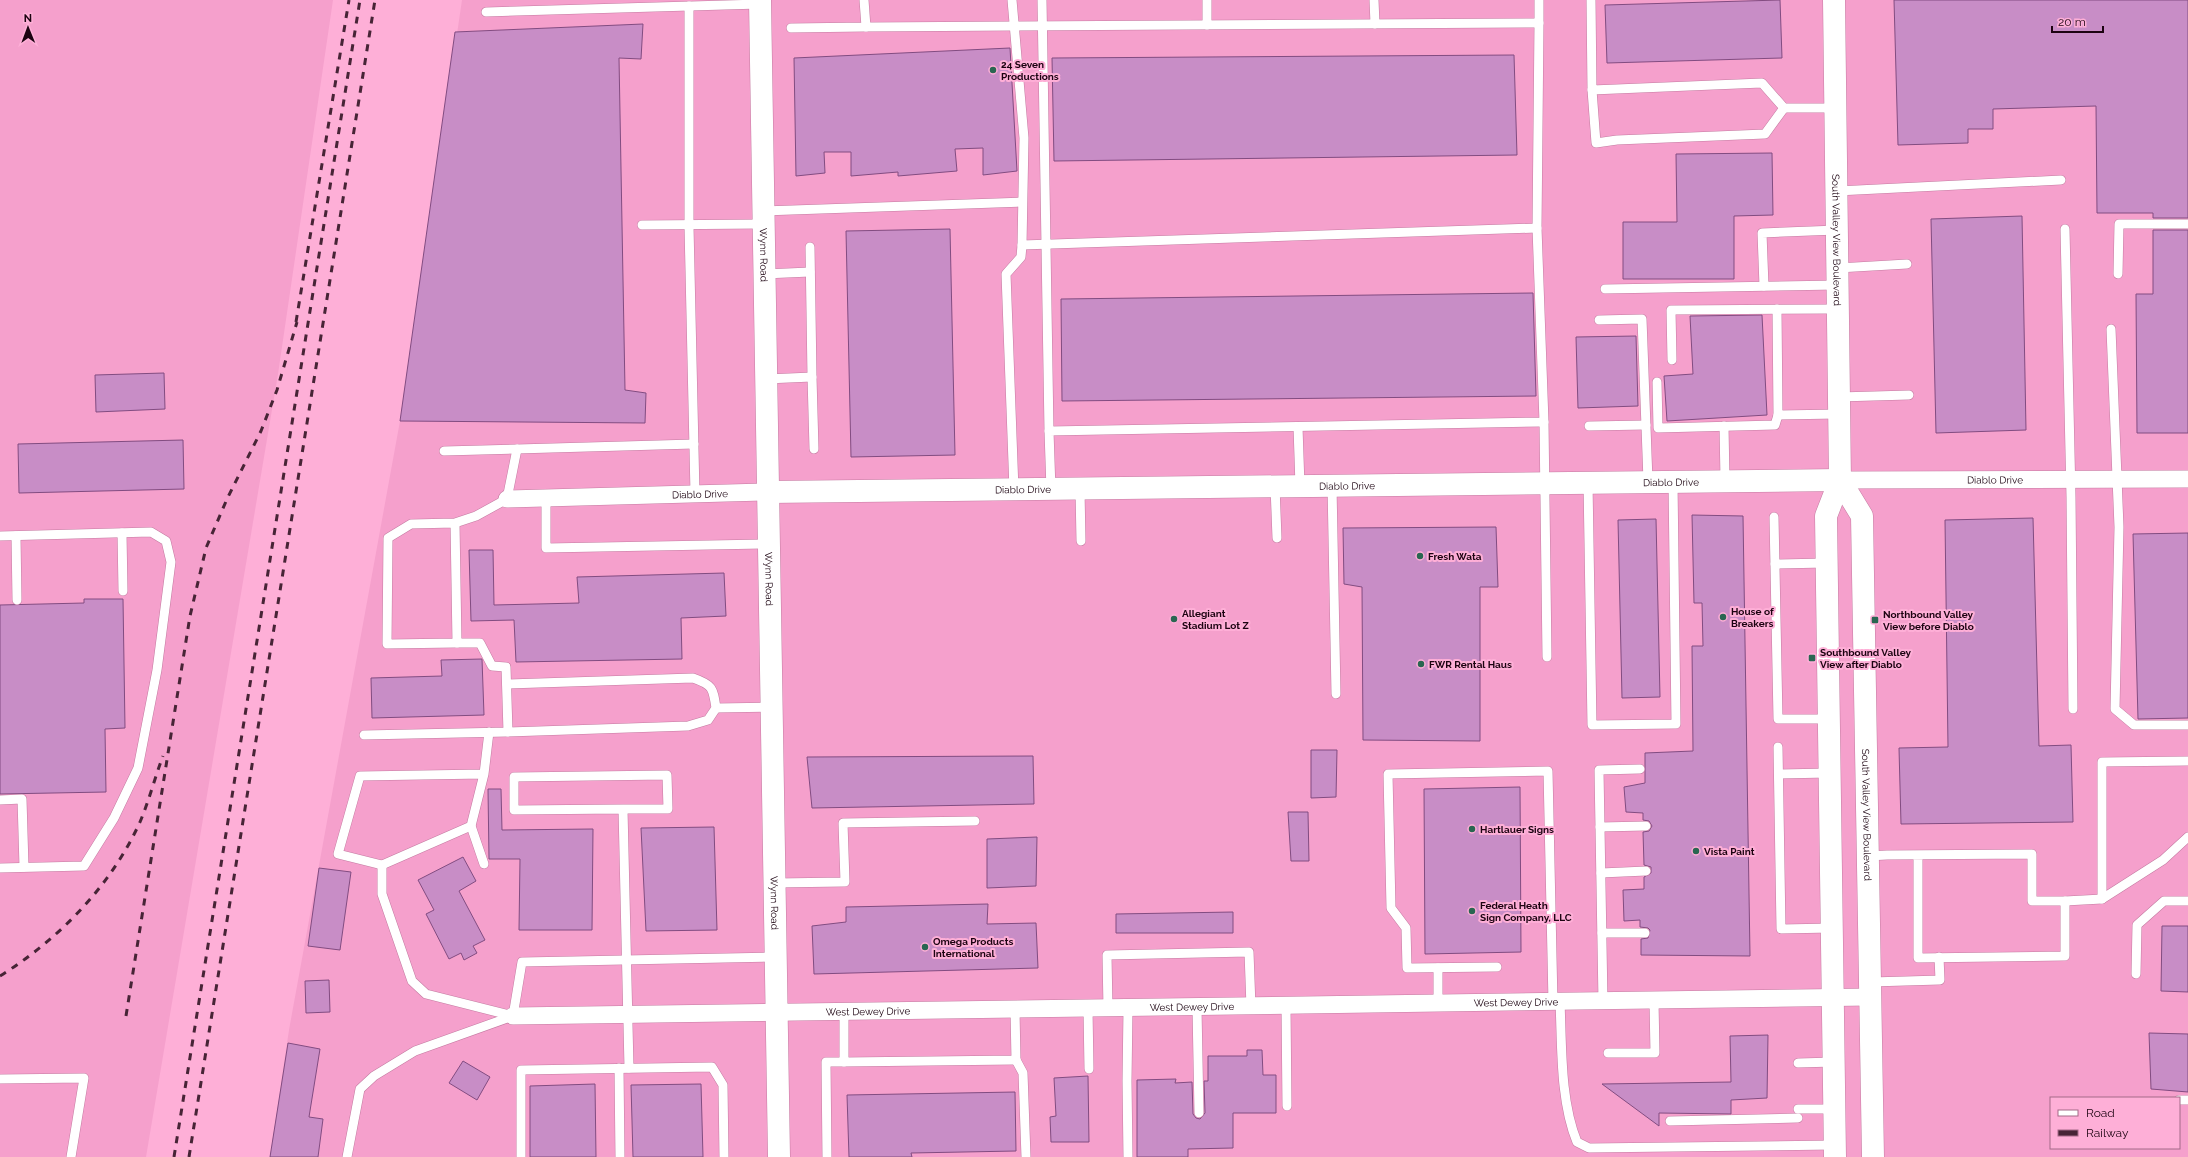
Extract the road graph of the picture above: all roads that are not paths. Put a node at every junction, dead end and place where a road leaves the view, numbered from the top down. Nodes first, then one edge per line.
1 (864, 0) edge
2 (1012, 0) edge
3 (1042, 0) edge
4 (1207, 0) edge
5 (1374, 0) edge
6 (1539, 0) edge
7 (1591, 0) edge
8 (1834, 0) edge
9 (760, 2) edge
10 (689, 6) junction
11 (486, 12) dead end
12 (1539, 23) junction
13 (1375, 24) junction
14 (1207, 25) junction
15 (1014, 26) junction
16 (1043, 26) junction
17 (866, 27) junction
18 (791, 28) dead end
19 (1592, 90) junction
20 (1784, 108) junction
21 (1836, 108) junction
22 (2061, 180) dead end
23 (1837, 191) junction
24 (1022, 202) junction
25 (763, 218) junction
26 (2188, 224) edge
27 (642, 225) dead end
28 (689, 226) junction
29 (1537, 228) junction
30 (2065, 229) dead end
31 (1837, 230) junction
32 (1045, 244) junction
33 (1022, 245) junction
34 (810, 248) dead end
35 (1907, 264) dead end
36 (810, 272) junction
37 (764, 274) junction
38 (2118, 274) dead end
39 (1838, 276) junction
40 (1764, 286) junction
41 (1605, 289) dead end
42 (1777, 309) junction
43 (1838, 309) junction
44 (1599, 320) dead end
45 (2111, 329) dead end
46 (1672, 360) dead end
47 (812, 377) junction
48 (766, 378) junction
49 (1657, 382) dead end
50 (1909, 395) dead end
51 (1839, 405) junction
52 (1778, 415) junction
53 (1544, 422) junction
54 (1589, 426) dead end
55 (1646, 426) junction
56 (1724, 426) junction
57 (1298, 427) junction
58 (1049, 431) junction
59 (694, 444) junction
60 (517, 449) junction
61 (814, 449) dead end
62 (444, 451) dead end
63 (2071, 479) junction
64 (2117, 479) junction
65 (2188, 479) edge
66 (1725, 480) junction
67 (1840, 480) junction
68 (1673, 481) junction
69 (1588, 482) junction
70 (1648, 482) junction
71 (1546, 483) junction
72 (1332, 485) junction
73 (1275, 486) junction
74 (1300, 486) junction
75 (1051, 490) junction
76 (1080, 490) junction
77 (1014, 491) junction
78 (768, 492) junction
79 (695, 494) junction
80 (546, 498) junction
81 (507, 499) junction
82 (1774, 517) dead end
83 (454, 523) junction
84 (122, 533) junction
85 (0, 536) edge
86 (16, 536) junction
87 (1276, 538) dead end
88 (1081, 541) dead end
89 (768, 544) junction
90 (1826, 563) junction
91 (1775, 564) junction
92 (123, 591) dead end
93 (17, 600) dead end
94 (457, 643) junction
95 (1547, 657) dead end
96 (507, 684) junction
97 (1336, 694) dead end
98 (771, 707) junction
99 (716, 708) junction
100 (2073, 709) dead end
101 (1828, 719) junction
102 (2188, 725) edge
103 (489, 732) junction
104 (508, 732) junction
105 (364, 735) dead end
106 (1778, 747) dead end
107 (2188, 761) edge
108 (1640, 769) dead end
109 (1829, 773) junction
110 (484, 774) junction
111 (1779, 774) junction
112 (0, 800) edge
113 (624, 809) junction
114 (975, 821) dead end
115 (471, 826) junction
116 (1646, 826) dead end
117 (1600, 827) junction
118 (2188, 837) edge
119 (1918, 855) junction
120 (1868, 856) junction
121 (484, 864) dead end
122 (382, 865) junction
123 (24, 867) junction
124 (0, 868) edge
125 (1646, 871) dead end
126 (1600, 873) junction
127 (774, 883) junction
128 (2102, 899) junction
129 (2065, 901) junction
130 (2188, 901) edge
131 (1832, 928) junction
132 (1602, 933) junction
133 (1645, 933) dead end
134 (775, 957) junction
135 (1939, 957) junction
136 (626, 960) junction
137 (1497, 967) dead end
138 (1438, 968) junction
139 (2136, 974) dead end
140 (1871, 989) junction
141 (1833, 997) junction
142 (1654, 1001) junction
143 (1556, 1002) junction
144 (1603, 1002) junction
145 (1438, 1004) junction
146 (1286, 1006) junction
147 (1252, 1007) junction
148 (1197, 1008) junction
149 (1088, 1009) junction
150 (1108, 1009) junction
151 (1128, 1009) junction
152 (1015, 1010) junction
153 (844, 1013) junction
154 (776, 1014) junction
155 (628, 1015) junction
156 (512, 1016) junction
157 (1608, 1053) dead end
158 (1016, 1060) junction
159 (844, 1062) junction
160 (1834, 1062) junction
161 (1798, 1063) dead end
162 (619, 1068) junction
163 (629, 1068) junction
164 (1089, 1069) dead end
165 (0, 1079) edge
166 (1287, 1106) dead end
167 (1835, 1109) junction
168 (1199, 1113) dead end
169 (1670, 1121) dead end
170 (1835, 1151) edge
171 (71, 1157) edge
172 (348, 1157) edge
173 (521, 1157) edge
174 (620, 1157) edge
175 (724, 1157) edge
176 (779, 1157) edge
177 (828, 1157) edge
178 (1026, 1157) edge
179 (1128, 1157) edge
180 (1873, 1157) edge

1 - 17 lane
2 - 15 lane
3 - 16 lane
4 - 14 lane
5 - 13 lane
6 - 12 lane
7 - 19 lane
8 - 21 street, South Valley View Boulevard
9 - 10 lane
9 - 25 street, Wynn Road
10 - 11 lane
10 - 28 lane
12 - 13 lane
12 - 29 lane
13 - 14 lane
14 - 16 lane
15 - 16 lane
15 - 17 lane
15 - 24 lane
16 - 32 lane
17 - 18 lane
19 - 20 lane
19 - 20 lane
20 - 21 lane
21 - 23 street, South Valley View Boulevard
22 - 23 lane
23 - 31 street, South Valley View Boulevard
24 - 25 lane
24 - 33 lane
25 - 28 lane
25 - 37 street, Wynn Road
26 - 38 lane
27 - 28 lane
28 - 59 lane
29 - 32 lane
29 - 53 lane
30 - 63 lane
31 - 39 street, South Valley View Boulevard
31 - 40 lane
32 - 33 lane
32 - 58 lane
33 - 77 lane
34 - 36 lane
35 - 39 lane
36 - 37 lane
36 - 47 lane
37 - 48 street, Wynn Road
39 - 40 lane
39 - 43 street, South Valley View Boulevard
40 - 41 lane
42 - 43 lane
42 - 46 lane
42 - 52 lane
43 - 51 street, South Valley View Boulevard
44 - 55 lane
45 - 64 lane
47 - 48 lane
47 - 61 lane
48 - 78 street, Wynn Road
49 - 56 lane
50 - 51 lane
51 - 52 lane
51 - 67 street, South Valley View Boulevard
52 - 56 lane
53 - 57 lane
53 - 71 lane
54 - 55 lane
55 - 70 lane
56 - 66 lane
57 - 58 lane
57 - 74 lane
58 - 75 lane
59 - 60 lane
59 - 79 lane
60 - 62 lane
60 - 81 lane
63 - 64 street, Diablo Drive
63 - 67 street, Diablo Drive
63 - 100 lane
64 - 65 street, Diablo Drive
64 - 102 lane
66 - 67 street, Diablo Drive
66 - 68 street, Diablo Drive
67 - 90 street, South Valley View Boulevard
67 - 120 street, South Valley View Boulevard
68 - 69 lane
68 - 70 street, Diablo Drive
69 - 70 street, Diablo Drive
69 - 71 street, Diablo Drive
71 - 72 street, Diablo Drive
71 - 95 lane
72 - 74 street, Diablo Drive
72 - 97 lane
73 - 74 street, Diablo Drive
73 - 76 street, Diablo Drive
73 - 87 lane
75 - 76 street, Diablo Drive
75 - 77 street, Diablo Drive
76 - 88 lane
77 - 78 street, Diablo Drive
78 - 79 street, Diablo Drive
78 - 89 street, Wynn Road
79 - 80 street, Diablo Drive
80 - 81 street, Diablo Drive
80 - 89 lane
81 - 83 lane
82 - 91 lane
83 - 94 lane
83 - 94 lane
84 - 86 lane
84 - 92 lane
84 - 123 lane
85 - 86 lane
86 - 93 lane
89 - 98 street, Wynn Road
90 - 91 lane
90 - 101 street, South Valley View Boulevard
91 - 101 lane
94 - 96 lane
96 - 99 lane
96 - 104 lane
98 - 99 lane
98 - 127 street, Wynn Road
99 - 104 lane
101 - 109 street, South Valley View Boulevard
103 - 104 lane
103 - 105 lane
103 - 110 lane
106 - 111 lane
107 - 128 lane
108 - 117 lane
109 - 111 lane
109 - 131 street, South Valley View Boulevard
110 - 115 lane
110 - 122 lane
111 - 131 lane
112 - 123 lane
113 - 113 lane
113 - 136 lane
114 - 127 lane
115 - 121 lane
115 - 122 lane
116 - 117 lane
117 - 126 lane
118 - 128 lane
119 - 120 lane
119 - 129 lane
119 - 135 lane
120 - 140 street, South Valley View Boulevard
122 - 156 lane
123 - 124 lane
125 - 126 lane
126 - 132 lane
127 - 134 street, Wynn Road
128 - 129 lane
129 - 135 lane
130 - 139 lane
131 - 141 street, South Valley View Boulevard
132 - 133 lane
132 - 144 lane
134 - 136 lane
134 - 154 street, Wynn Road
135 - 140 lane
136 - 155 lane
136 - 156 lane
137 - 138 lane
138 - 143 lane
138 - 145 lane
140 - 141 street, West Dewey Drive
140 - 180 street, South Valley View Boulevard
141 - 142 street, West Dewey Drive
141 - 160 street, South Valley View Boulevard
142 - 144 street, West Dewey Drive
142 - 157 lane
143 - 144 street, West Dewey Drive
143 - 145 street, West Dewey Drive
143 - 170 lane
145 - 146 street, West Dewey Drive
146 - 147 street, West Dewey Drive
146 - 166 lane
147 - 148 street, West Dewey Drive
147 - 150 lane
148 - 151 street, West Dewey Drive
148 - 168 lane
149 - 150 street, West Dewey Drive
149 - 152 street, West Dewey Drive
149 - 164 lane
150 - 151 street, West Dewey Drive
151 - 179 lane
152 - 153 street, West Dewey Drive
152 - 158 lane
153 - 154 street, West Dewey Drive
153 - 159 lane
154 - 155 street, West Dewey Drive
154 - 176 street, Wynn Road
155 - 156 street, West Dewey Drive
155 - 163 lane
156 - 172 lane
158 - 159 lane
158 - 178 lane
159 - 177 lane
160 - 161 lane
160 - 167 street, South Valley View Boulevard
162 - 163 lane
162 - 173 lane
162 - 174 lane
163 - 175 lane
165 - 171 lane
167 - 169 lane
167 - 170 street, South Valley View Boulevard

